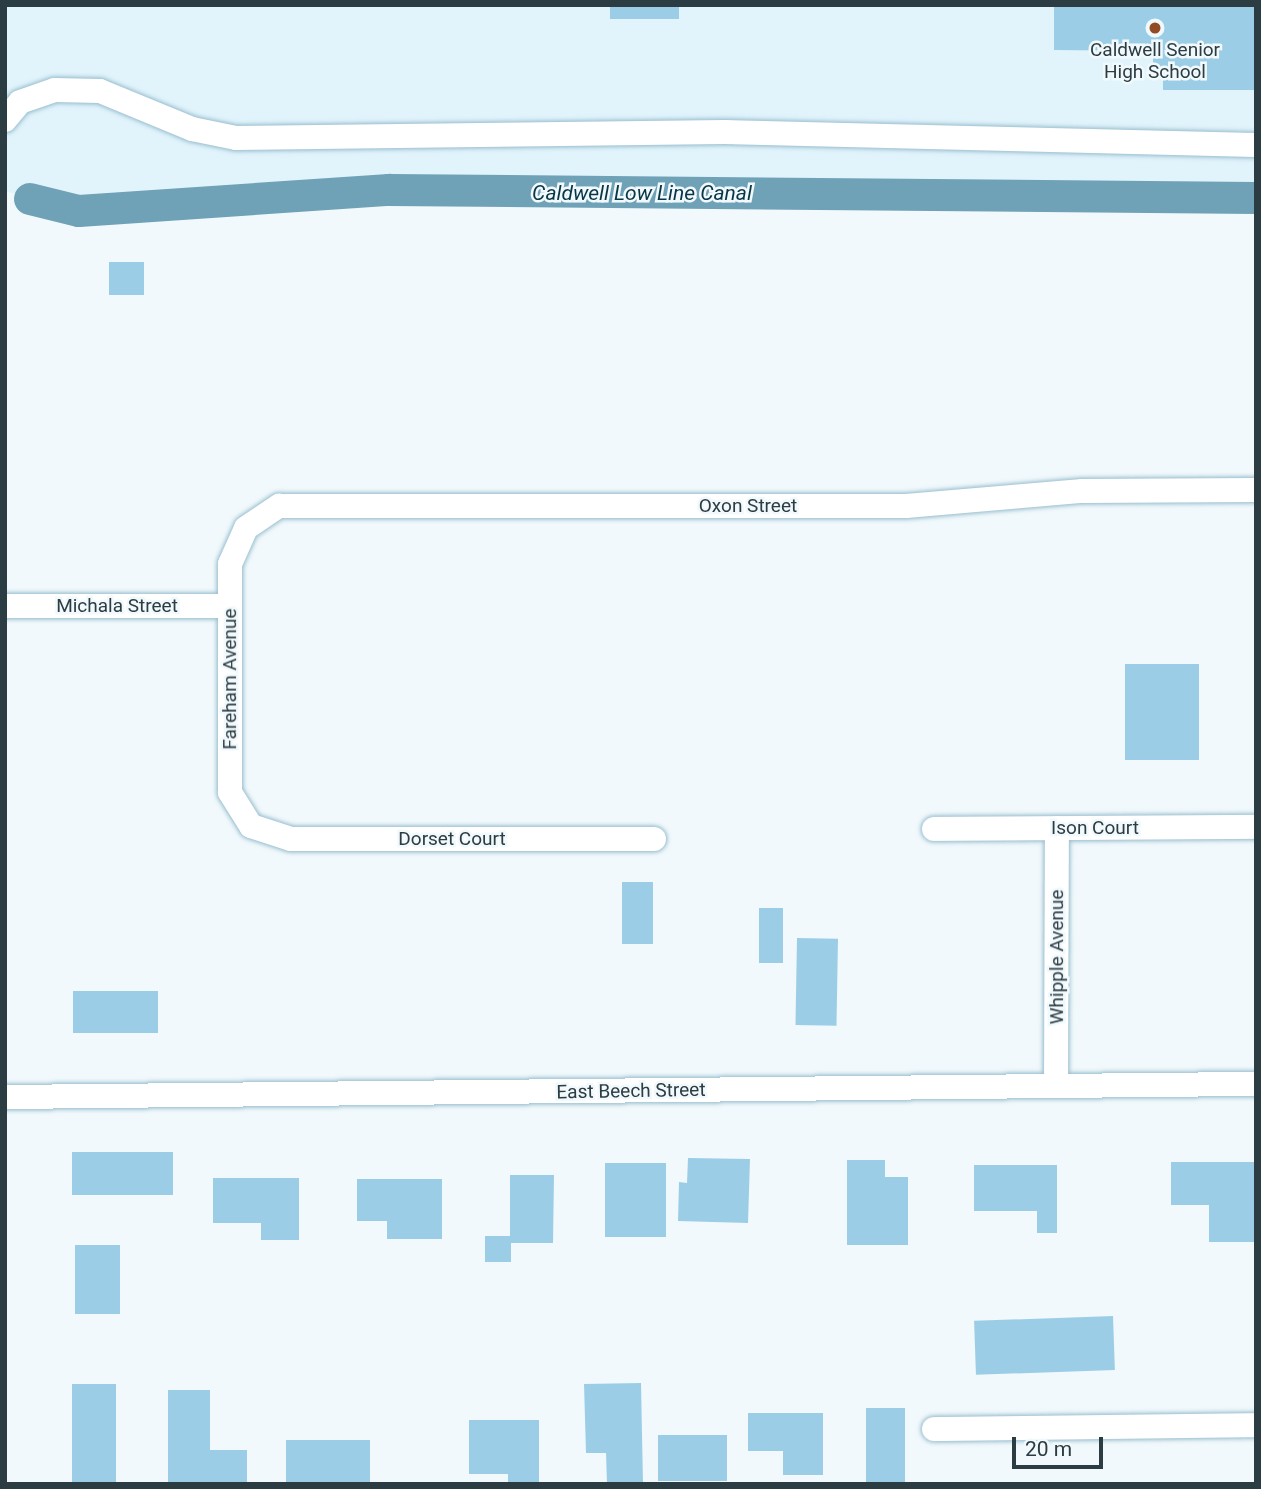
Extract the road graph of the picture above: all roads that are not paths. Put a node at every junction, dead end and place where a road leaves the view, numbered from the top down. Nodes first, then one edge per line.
1 (5, 120) edge
2 (1256, 145) edge
3 (1256, 490) edge
4 (246, 528) joint
5 (5, 606) edge
6 (230, 606) junction
7 (251, 827) joint
8 (1256, 827) edge
9 (934, 828) dead end
10 (1058, 828) junction
11 (654, 839) dead end
12 (1256, 1084) edge
13 (1056, 1086) junction
14 (5, 1097) edge
15 (1256, 1425) edge
16 (934, 1429) dead end

1 - 2 street
3 - 4 street, Oxon Street
4 - 6 street, Fareham Avenue
5 - 6 street, Michala Street
6 - 7 street, Fareham Avenue
7 - 11 street, Dorset Court
8 - 10 street, Ison Court
9 - 10 street, Ison Court
10 - 13 street, Whipple Avenue
12 - 13 street, East Beech Street
13 - 14 street, East Beech Street
15 - 16 street

